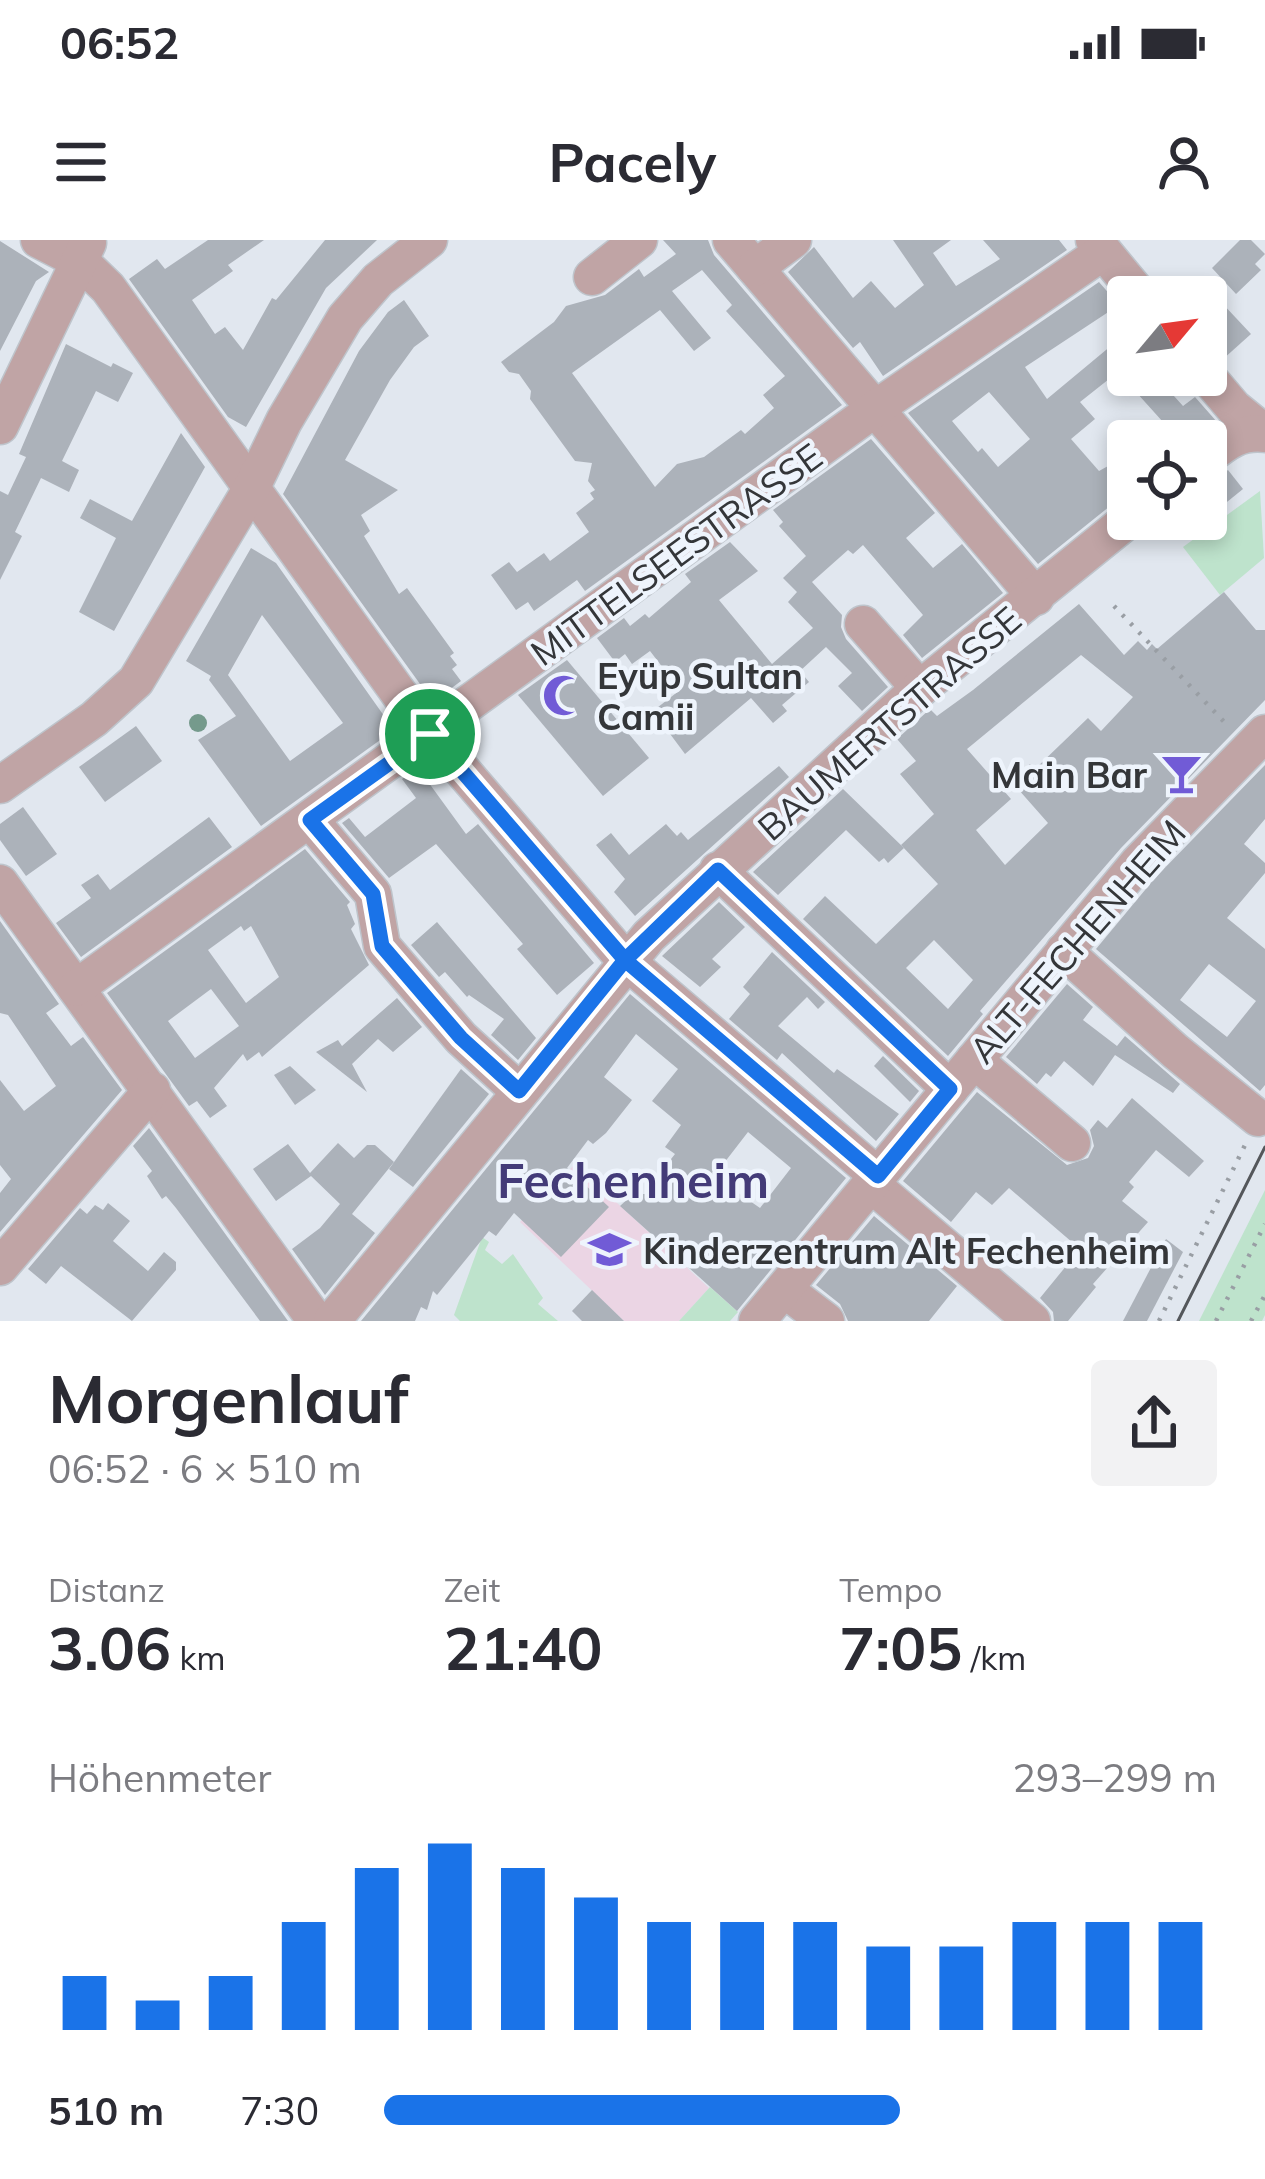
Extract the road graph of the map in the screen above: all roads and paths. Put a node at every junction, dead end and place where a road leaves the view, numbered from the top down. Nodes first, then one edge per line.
1 (39, 240) edge
2 (429, 240) edge
3 (639, 240) edge
4 (793, 240) edge
5 (1099, 246) edge
6 (85, 251) edge
7 (742, 254) edge
8 (1124, 276) edge
9 (592, 278) dead end
10 (1224, 396) edge
11 (876, 408) junction
12 (0, 426) edge
13 (1265, 433) edge
14 (1227, 442) edge
15 (251, 489) junction
16 (1107, 538) edge
17 (1036, 597) junction
18 (1114, 606) dead end
19 (863, 624) dead end
20 (920, 689) junction
21 (430, 734) junction
22 (1257, 741) edge
23 (0, 785) edge
24 (310, 820) junction
25 (718, 870) junction
26 (0, 883) edge
27 (1064, 951) junction
28 (625, 960) junction
29 (76, 988) junction
30 (974, 1060) junction
31 (950, 1089) junction
32 (152, 1090) junction
33 (519, 1091) junction
34 (1258, 1118) joint
35 (1072, 1142) dead end
36 (875, 1180) junction
37 (1265, 1224) edge
38 (0, 1267) edge
39 (784, 1288) junction
40 (1265, 1295) edge
41 (316, 1321) edge
42 (332, 1321) edge
43 (757, 1321) edge
44 (826, 1321) edge
45 (1032, 1321) edge
46 (1159, 1321) edge
47 (1216, 1321) edge
48 (1251, 1321) edge

1 - 6 street
2 - 15 street
3 - 9 street
4 - 7 street
5 - 8 street
5 - 11 street, MITTELSEESTRASSE
6 - 12 street
6 - 15 street
7 - 11 street
10 - 13 street
11 - 17 street
11 - 21 street, MITTELSEESTRASSE
13 - 14 street
15 - 21 street
15 - 23 street
16 - 17 street, BAUMERTSTRASSE
17 - 20 street, BAUMERTSTRASSE
18 - 22 path
19 - 20 street
20 - 25 street, BAUMERTSTRASSE
21 - 24 street, MITTELSEESTRASSE
21 - 28 street
22 - 27 street, ALT-FECHENHEIM
24 - 29 street, MITTELSEESTRASSE
24 - 33 street
25 - 28 street, BAUMERTSTRASSE
25 - 31 street
26 - 29 street
27 - 30 street, ALT-FECHENHEIM
27 - 34 street
28 - 33 street, BAUMERTSTRASSE
28 - 36 street
29 - 32 street
30 - 31 street, ALT-FECHENHEIM
30 - 35 street
31 - 36 street, ALT-FECHENHEIM
32 - 38 street
32 - 41 street
33 - 42 street, BAUMERTSTRASSE
34 - 46 path
36 - 39 street, ALT-FECHENHEIM
36 - 45 street
37 - 47 path
39 - 43 street, ALT-FECHENHEIM
39 - 44 street
40 - 48 path

